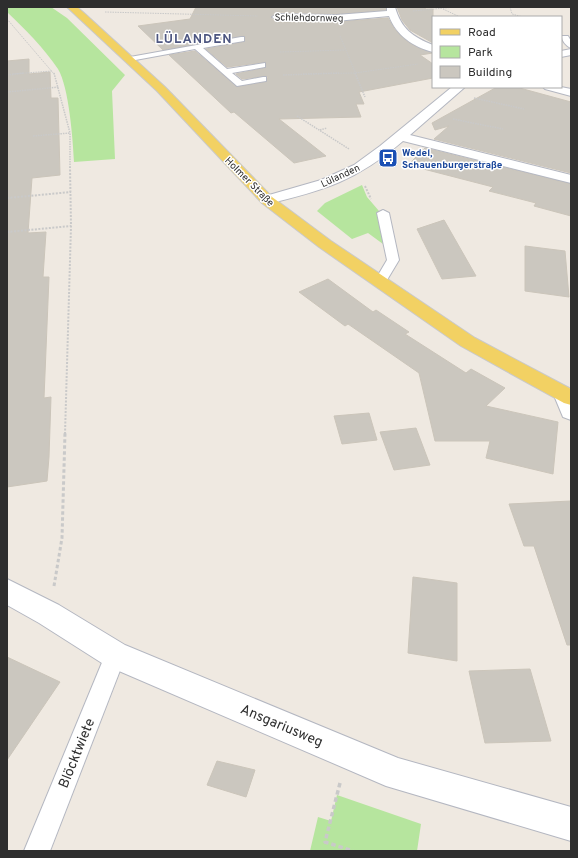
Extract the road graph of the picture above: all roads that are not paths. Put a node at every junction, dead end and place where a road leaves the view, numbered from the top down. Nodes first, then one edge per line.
1 (71, 7) edge
2 (392, 10) edge
3 (277, 17) road end
4 (565, 38) dead end
5 (241, 39) dead end
6 (571, 46) edge
7 (197, 47) junction
8 (432, 49) edge
9 (130, 59) junction
10 (262, 65) dead end
11 (226, 72) junction
12 (263, 79) dead end
13 (553, 88) edge
14 (454, 90) edge
15 (571, 93) edge
16 (399, 136) junction
17 (571, 179) edge
18 (267, 200) junction
19 (383, 213) road end
20 (380, 282) junction
21 (568, 401) edge
22 (7, 592) edge
23 (115, 655) junction
24 (571, 824) edge
25 (37, 851) edge

1 - 9 main road, Holmer Straße
2 - 3 street, Schlehdornweg
2 - 8 street
4 - 6 lane
5 - 7 lane
7 - 9 lane
7 - 11 lane
9 - 18 main road, Holmer Straße
10 - 11 lane
11 - 12 lane
13 - 15 street
14 - 16 street, Lülanden
16 - 17 street
16 - 18 street, Lülanden
18 - 20 main road, Holmer Straße
19 - 20 lane
20 - 21 main road, Holmer Straße
22 - 23 street, Ansgariusweg
23 - 24 street, Ansgariusweg
23 - 25 lane, Blöcktwiete

